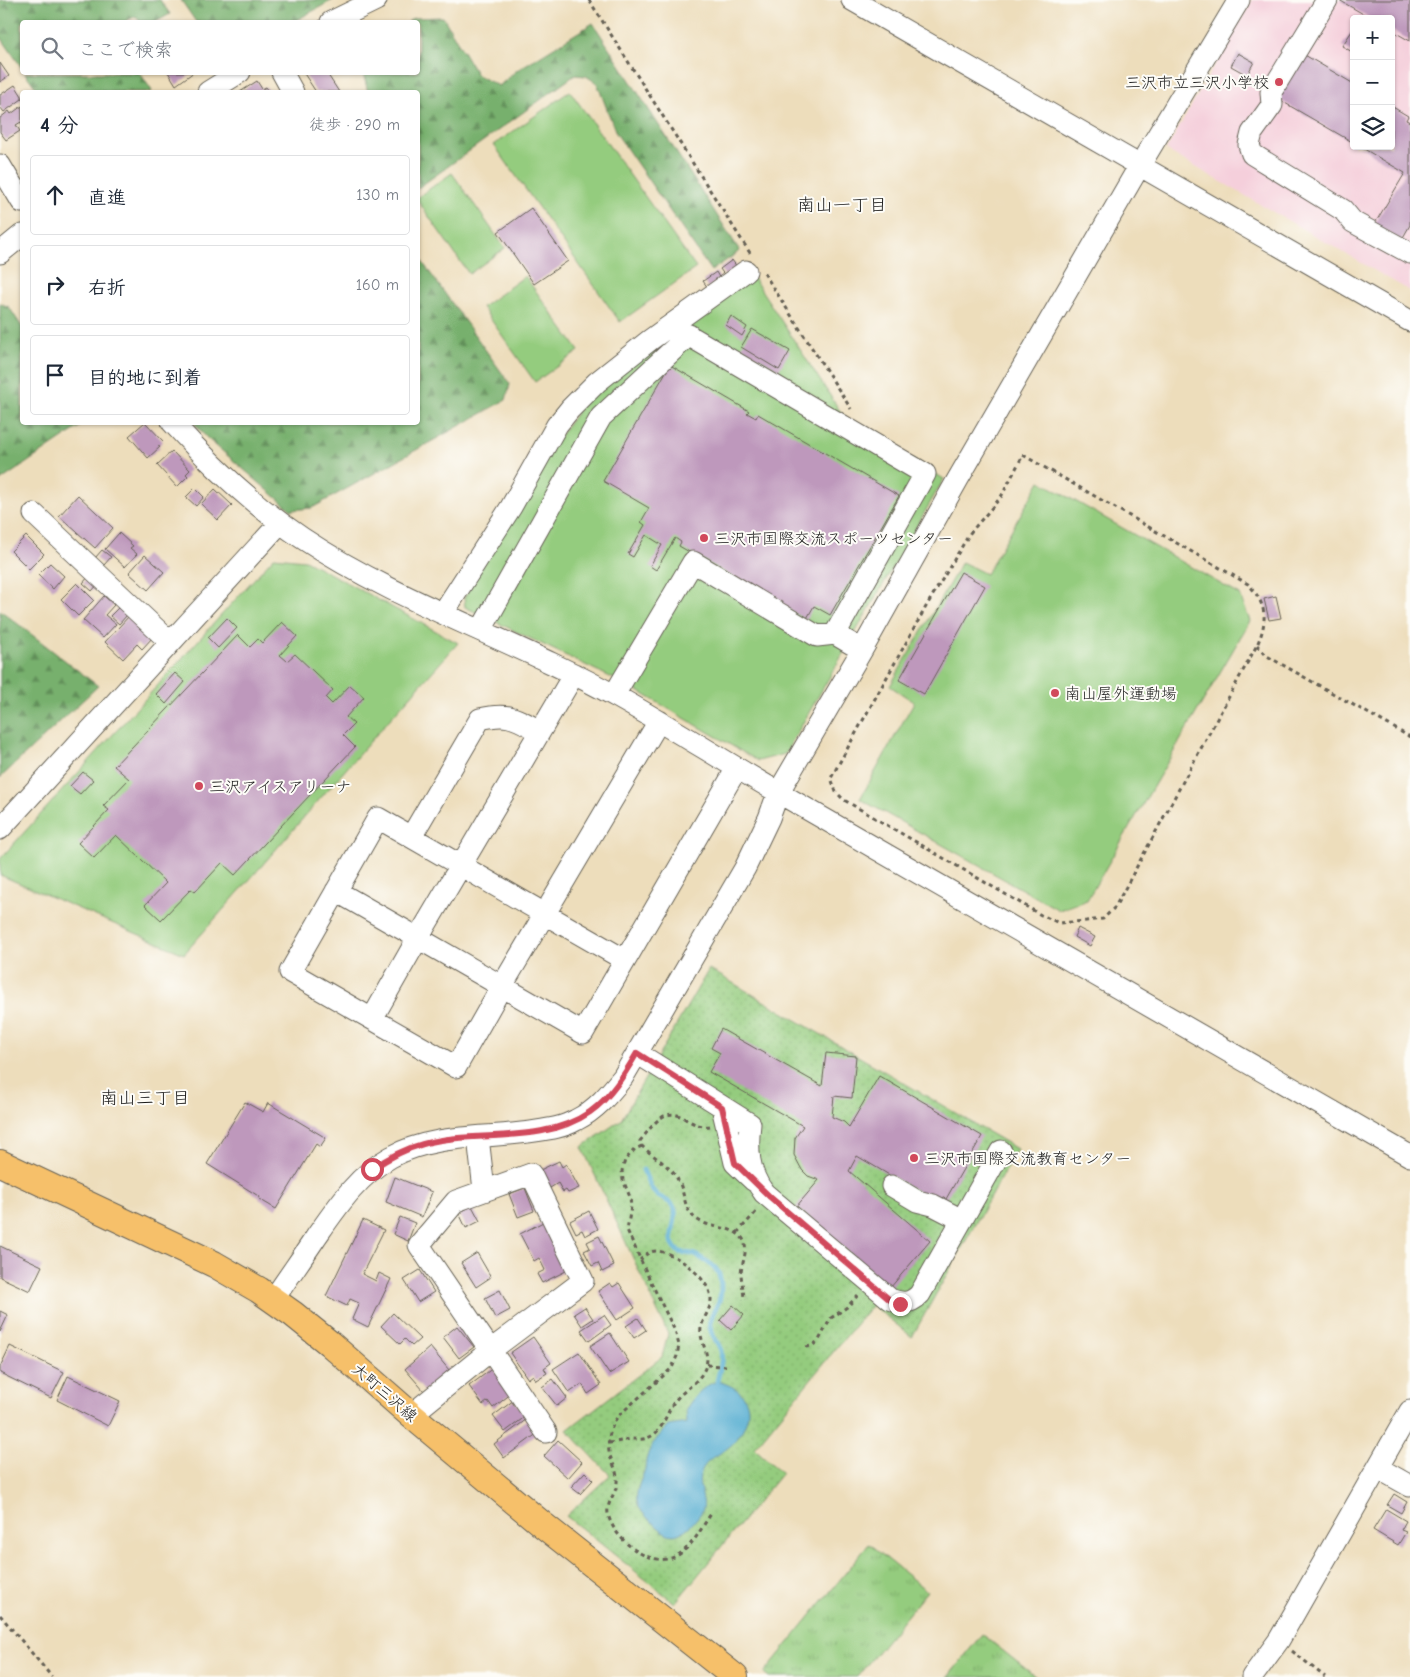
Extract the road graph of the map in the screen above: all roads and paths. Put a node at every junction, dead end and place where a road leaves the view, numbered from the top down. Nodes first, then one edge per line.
1 (376, 0) edge
2 (852, 0) edge
3 (1239, 0) edge
4 (1327, 0) edge
5 (335, 20) edge
6 (235, 75) edge
7 (284, 75) edge
8 (211, 90) edge
9 (292, 90) edge
10 (0, 165) edge
11 (1140, 165) junction
12 (20, 199) edge
13 (20, 237) edge
14 (0, 253) edge
15 (1410, 253) edge
16 (746, 271) dead end
17 (1409, 318) edge
18 (680, 330) junction
19 (175, 425) edge
20 (34, 514) dead end
21 (280, 524) junction
22 (444, 613) junction
23 (480, 630) junction
24 (834, 634) junction
25 (170, 642) junction
26 (1257, 645) junction
27 (862, 650) junction
28 (574, 674) junction
29 (614, 695) junction
30 (660, 721) junction
31 (540, 730) junction
32 (1410, 737) edge
33 (737, 768) junction
34 (778, 793) junction
35 (0, 829) edge
36 (411, 837) junction
37 (461, 865) junction
38 (336, 891) junction
39 (545, 914) junction
40 (418, 938) junction
41 (625, 960) junction
42 (502, 986) junction
43 (372, 1019) junction
44 (637, 1053) junction
45 (724, 1114) junction
46 (478, 1137) junction
47 (642, 1146) junction
48 (1001, 1152) dead end
49 (1410, 1156) edge
50 (0, 1164) edge
51 (892, 1186) dead end
52 (484, 1190) junction
53 (764, 1191) junction
54 (962, 1220) junction
55 (737, 1233) junction
56 (640, 1260) junction
57 (869, 1282) junction
58 (273, 1300) junction
59 (744, 1300) dead end
60 (806, 1347) dead end
61 (491, 1350) junction
62 (707, 1365) junction
63 (726, 1366) dead end
64 (1410, 1412) edge
65 (411, 1415) junction
66 (546, 1432) dead end
67 (609, 1442) junction
68 (1378, 1468) junction
69 (1410, 1486) edge
70 (711, 1514) dead end
71 (0, 1615) edge
72 (1279, 1640) junction
73 (52, 1677) edge
74 (734, 1677) edge
75 (1252, 1677) edge
76 (1325, 1677) edge

1 - 5 street
2 - 11 street
3 - 11 street
4 - 15 street
6 - 8 street
7 - 9 street
10 - 12 street
11 - 17 street
11 - 27 street
13 - 14 street
16 - 18 street
18 - 22 street
18 - 23 street
18 - 24 street
19 - 21 street
20 - 25 street
21 - 22 street
21 - 25 street
22 - 23 street
23 - 28 street
24 - 27 street
24 - 29 street
25 - 35 street
26 - 26 path
26 - 32 path
27 - 34 street
28 - 29 street
28 - 31 street
29 - 30 street
30 - 33 street
30 - 39 street
31 - 36 street
31 - 37 street
33 - 34 street
33 - 41 street
34 - 44 street
34 - 49 street
36 - 37 street
36 - 38 street
37 - 39 street
37 - 40 street
38 - 40 street
38 - 43 street
39 - 41 street
39 - 42 street
40 - 42 street
40 - 43 street
41 - 42 street
42 - 43 street
44 - 45 street
44 - 46 street
45 - 47 path
45 - 53 street
46 - 52 street
46 - 58 street
47 - 55 path
47 - 56 path
48 - 54 street
50 - 58 main road, 大町三沢線
51 - 54 street
52 - 61 street
52 - 61 street
53 - 55 path
53 - 57 street
54 - 57 street
55 - 59 path
56 - 62 path
56 - 67 path
57 - 60 path
58 - 65 main road, 大町三沢線
61 - 65 street
61 - 66 street
62 - 63 path
62 - 67 path
64 - 68 street
65 - 74 main road, 大町三沢線
67 - 70 path
68 - 69 street
68 - 72 street
71 - 73 path
72 - 75 street
72 - 76 path

